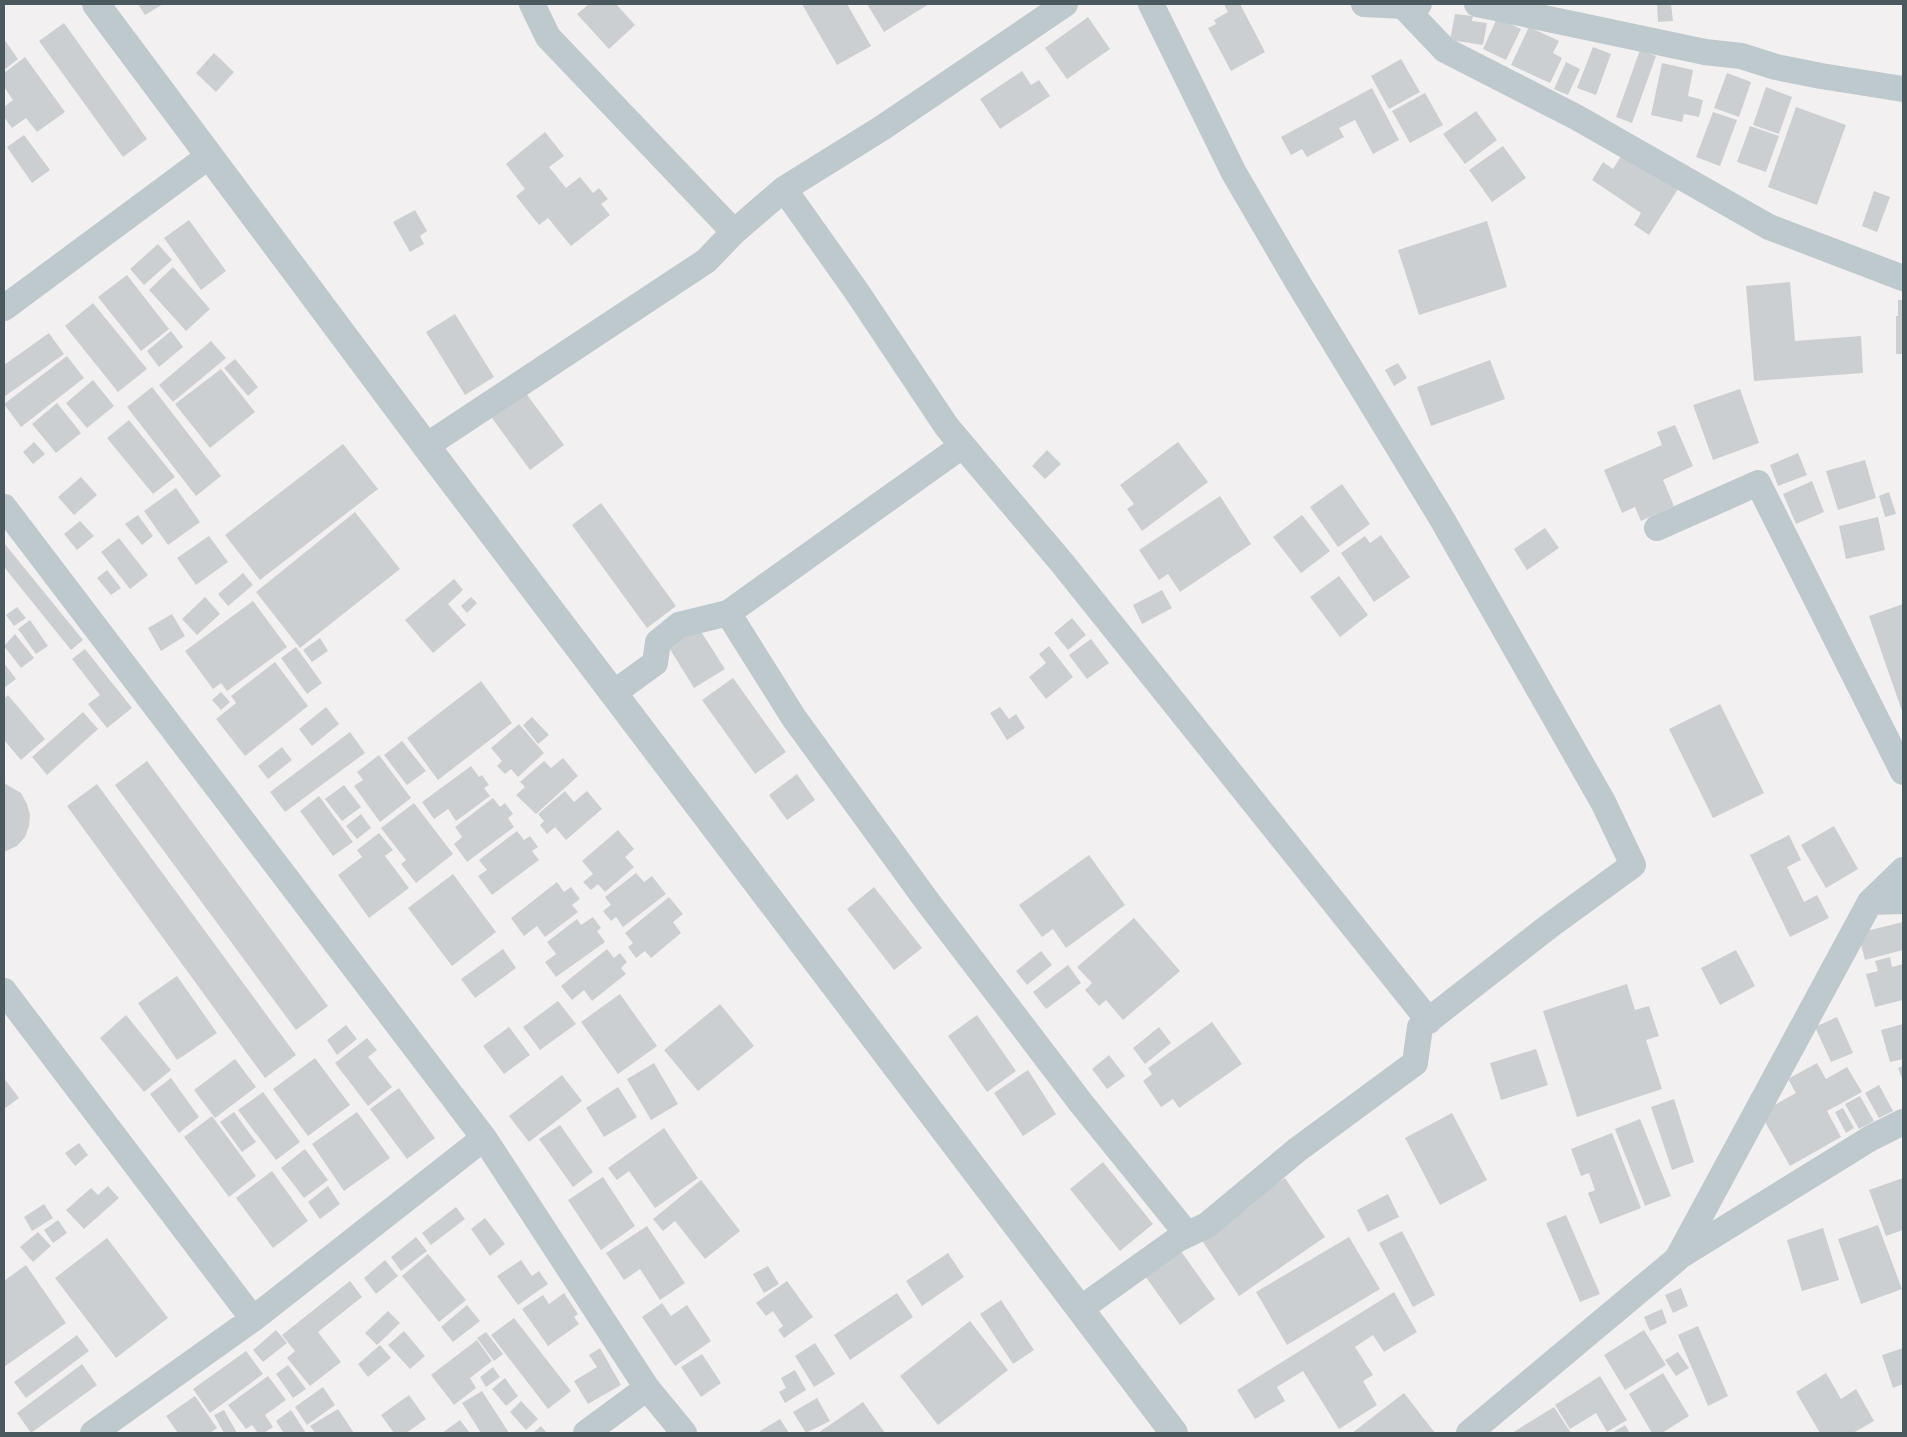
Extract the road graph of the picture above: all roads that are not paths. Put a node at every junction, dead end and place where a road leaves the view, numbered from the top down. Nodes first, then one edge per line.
1 (96, 4) edge
2 (532, 4) edge
3 (1065, 4) edge
4 (1152, 4) edge
5 (1364, 4) edge
6 (1476, 4) edge
7 (1411, 5) edge
8 (1903, 89) edge
9 (209, 156) junction
10 (784, 189) junction
11 (734, 232) junction
12 (1903, 278) edge
13 (4, 308) edge
14 (426, 446) junction
15 (962, 446) junction
16 (4, 507) edge
17 (1657, 528) dead end
18 (728, 613) junction
19 (615, 692) junction
20 (1903, 772) edge
21 (1903, 870) edge
22 (1903, 901) edge
23 (1870, 902) junction
24 (4, 991) edge
25 (1429, 1021) junction
26 (1903, 1122) edge
27 (484, 1138) junction
28 (1187, 1234) junction
29 (1677, 1259) junction
30 (1080, 1309) junction
31 (253, 1319) junction
32 (647, 1388) junction
33 (93, 1433) edge
34 (586, 1433) edge
35 (684, 1433) edge
36 (1174, 1433) edge
37 (1468, 1433) edge

1 - 9 street
2 - 11 street
3 - 10 street
4 - 25 street
5 - 7 street
6 - 8 street
7 - 12 street
9 - 13 street
9 - 14 street
10 - 11 street
10 - 15 street
11 - 14 street
14 - 19 street
15 - 18 street
15 - 25 street
16 - 27 street
17 - 20 street
18 - 19 street
18 - 28 street
19 - 30 street
21 - 23 street
22 - 23 street
23 - 29 street
24 - 31 street
25 - 28 street
26 - 29 street
27 - 31 street
27 - 32 street
28 - 30 street
29 - 37 street
30 - 36 street
31 - 33 street
32 - 34 street
32 - 35 street

